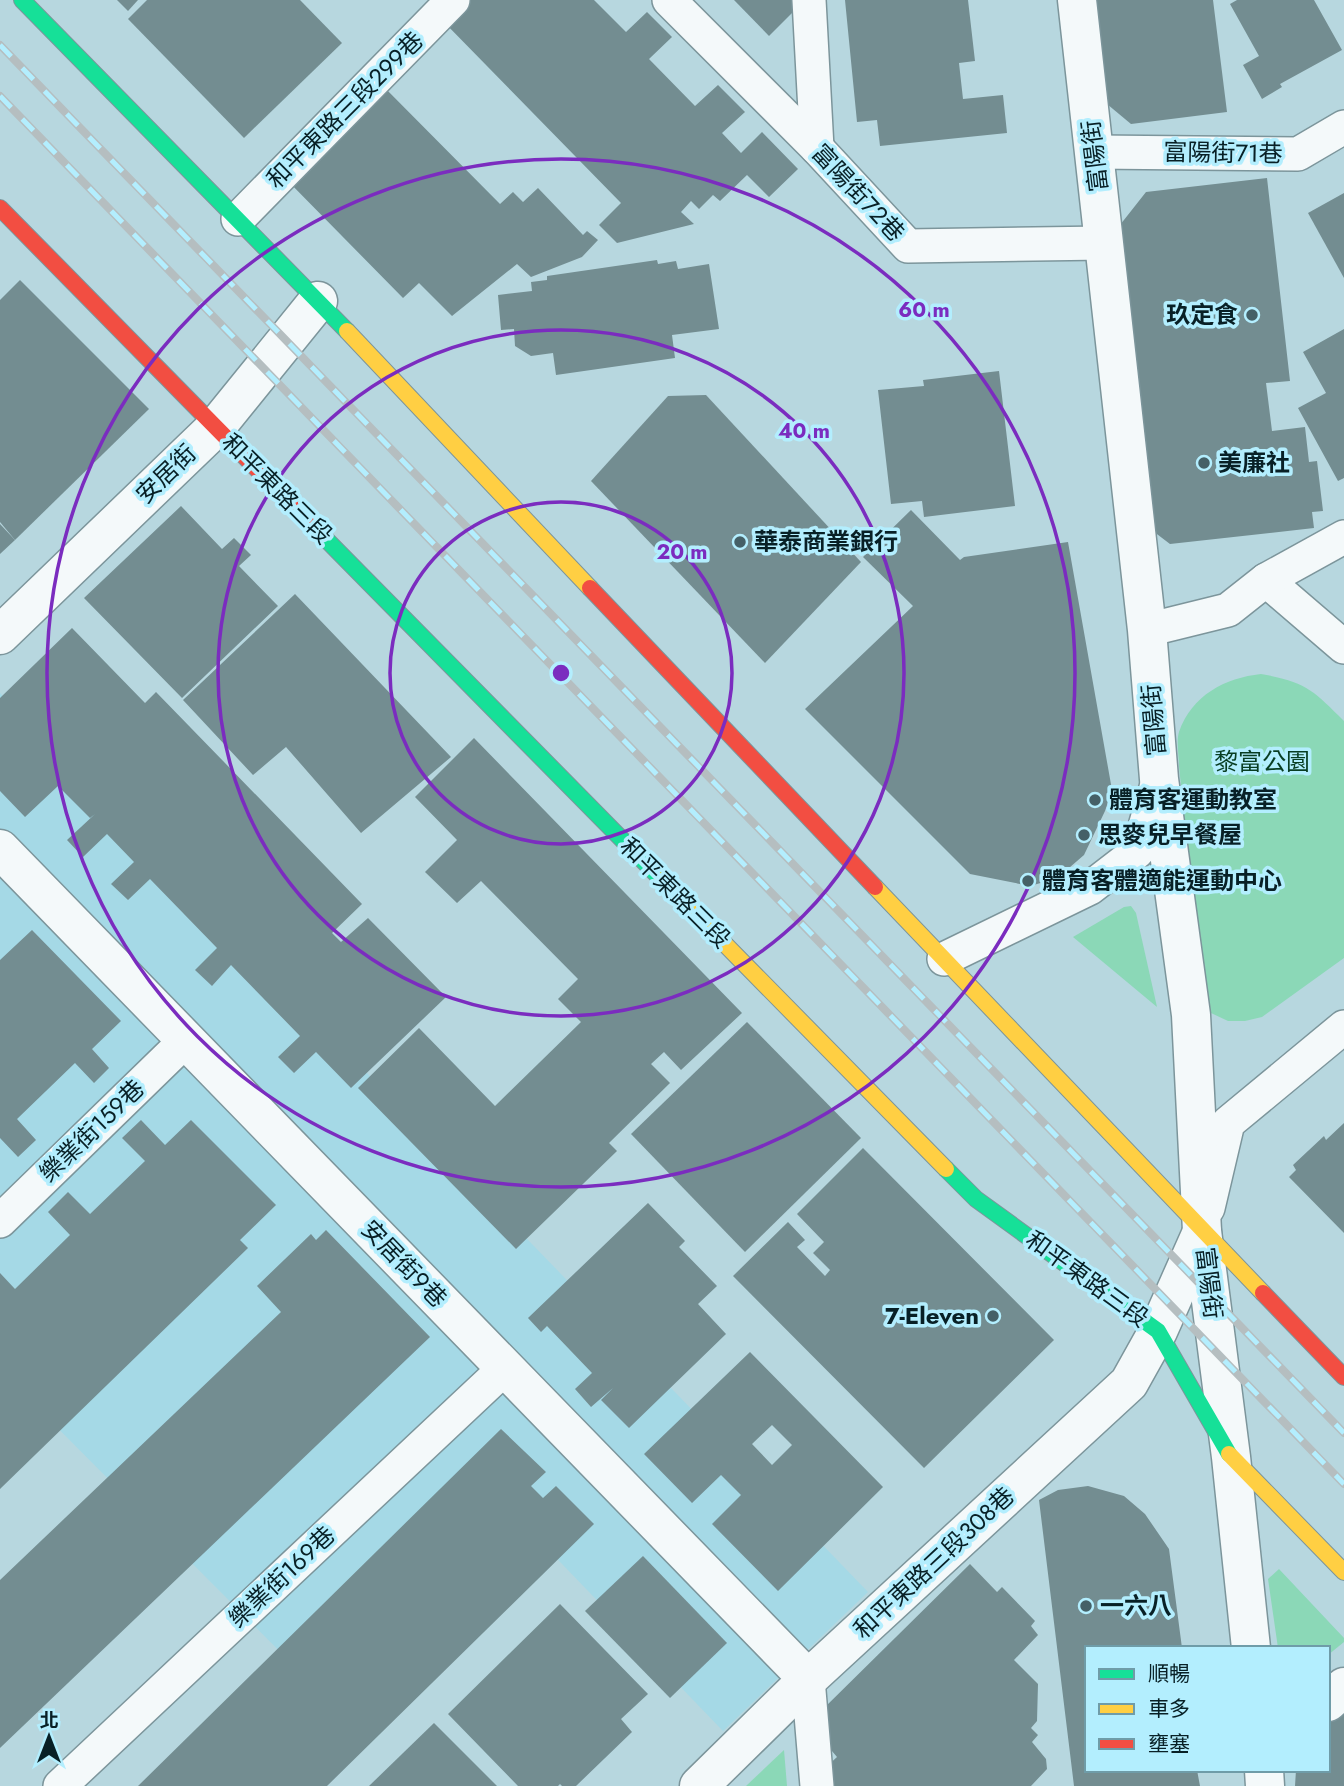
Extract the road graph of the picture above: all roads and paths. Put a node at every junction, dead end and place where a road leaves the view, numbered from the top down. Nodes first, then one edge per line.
1 (22, 0) edge
2 (453, 0) edge
3 (669, 0) edge
4 (809, 0) edge
5 (1077, 0) edge
6 (1344, 127) edge
7 (817, 148) junction
8 (1095, 152) junction
9 (0, 208) edge
10 (237, 219) junction
11 (1105, 243) junction
12 (318, 301) junction
13 (216, 426) junction
14 (1344, 537) edge
15 (1266, 580) junction
16 (1147, 630) junction
17 (0, 635) edge
18 (1344, 648) edge
19 (1159, 779) junction
20 (0, 849) edge
21 (944, 959) junction
22 (1344, 1027) edge
23 (185, 1041) junction
24 (0, 1221) edge
25 (1202, 1231) junction
26 (1158, 1331) junction
27 (505, 1368) junction
28 (1344, 1377) edge
29 (1231, 1457) junction
30 (1344, 1572) edge
31 (1251, 1646) edge
32 (808, 1679) junction
33 (1344, 1687) edge
34 (1330, 1700) edge
35 (60, 1786) edge
36 (699, 1786) edge
37 (817, 1786) edge

1 - 10 main road
2 - 10 lane, 和平東路三段299巷
3 - 7 lane, 富陽街72巷
4 - 7 lane
5 - 8 street, 富陽街
6 - 8 lane, 富陽街71巷
7 - 11 lane, 富陽街72巷
8 - 11 street, 富陽街
9 - 13 main road, 和平東路三段
10 - 12 main road
11 - 16 street, 富陽街
12 - 13 street, 安居街
12 - 21 main road
13 - 17 street, 安居街
13 - 26 main road, 和平東路三段
14 - 15 lane
15 - 16 lane
15 - 18 lane
16 - 19 street, 富陽街
19 - 21 lane
19 - 25 street, 富陽街
20 - 23 street, 安居街9巷
21 - 25 main road
22 - 25 lane
23 - 24 lane, 樂業街159巷
23 - 27 street, 安居街9巷
25 - 26 street, 和平東路三段308巷
25 - 28 main road
25 - 29 street, 富陽街
26 - 29 main road, 和平東路三段
26 - 32 street, 和平東路三段308巷
27 - 32 street, 安居街9巷
27 - 35 lane, 樂業街169巷
29 - 30 main road, 和平東路三段
29 - 31 street, 富陽街
32 - 36 street, 和平東路三段308巷
32 - 37 lane
33 - 34 street

